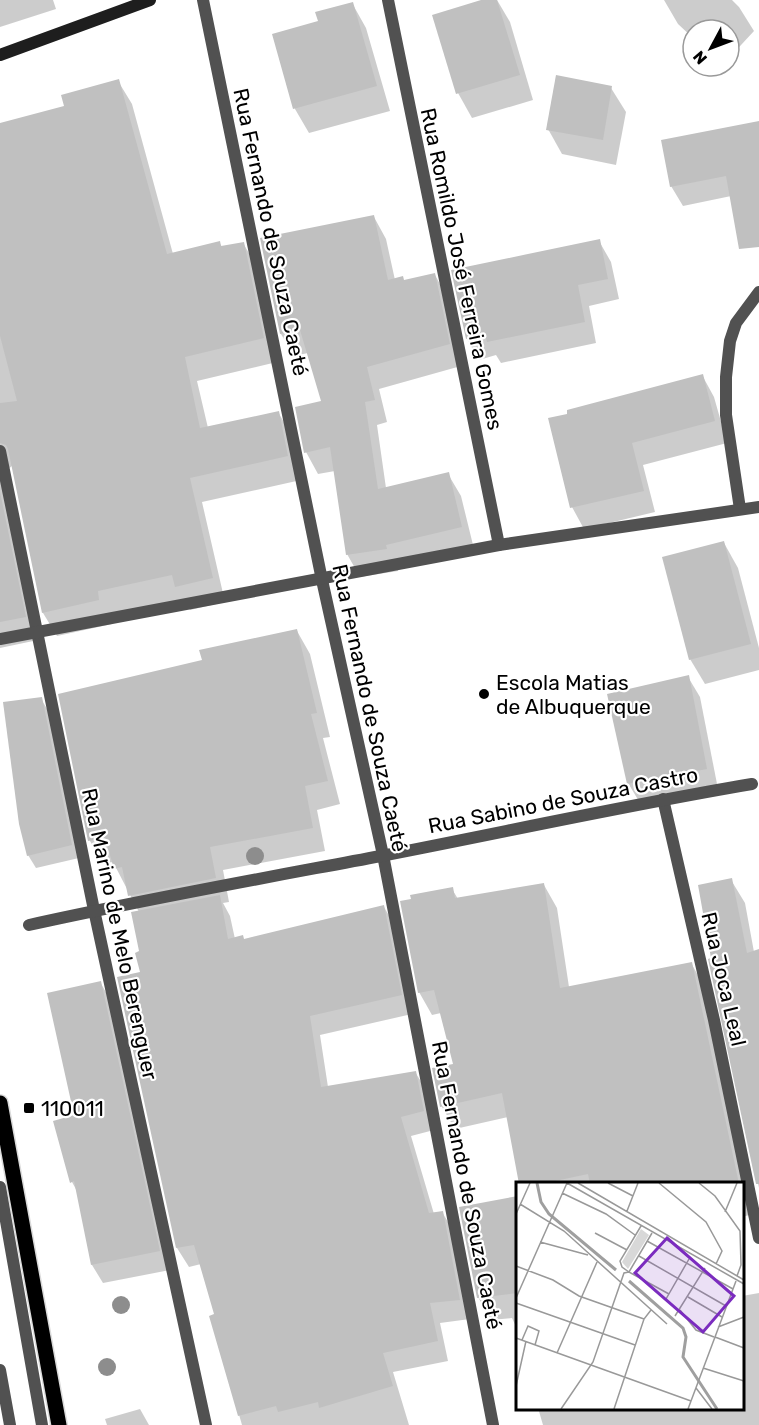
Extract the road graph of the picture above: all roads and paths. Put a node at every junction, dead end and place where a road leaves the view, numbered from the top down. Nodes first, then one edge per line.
1 (150, 0) edge
2 (203, 0) edge
3 (388, 0) edge
4 (0, 55) edge
5 (759, 292) edge
6 (0, 451) edge
7 (759, 507) edge
8 (740, 509) junction
9 (499, 545) junction
10 (322, 580) junction
11 (37, 632) junction
12 (0, 639) edge
13 (752, 784) dead end
14 (663, 799) junction
15 (383, 855) junction
16 (94, 910) junction
17 (29, 925) dead end
18 (0, 1103) edge
19 (0, 1187) edge
20 (759, 1238) edge
21 (0, 1371) edge
22 (10, 1425) edge
23 (42, 1425) edge
24 (59, 1425) edge
25 (206, 1425) edge
26 (493, 1425) edge

1 - 4 main road
2 - 10 street, Rua Fernando de Souza Caeté
3 - 9 street, Rua Romildo José Ferreira Gomes
5 - 8 street
6 - 11 street, Rua Marino de Melo Berenguer
7 - 8 street
8 - 9 street
9 - 10 street
10 - 11 street
10 - 15 street, Rua Fernando de Souza Caeté
11 - 12 street
11 - 16 street, Rua Marino de Melo Berenguer
13 - 14 street, Rua Sabino de Souza Castro
14 - 15 street, Rua Sabino de Souza Castro
14 - 20 street, Rua Joca Leal
15 - 16 street, Rua Sabino de Souza Castro
15 - 26 street, Rua Fernando de Souza Caeté
16 - 17 street, Rua Sabino de Souza Castro
16 - 25 street, Rua Marino de Melo Berenguer
18 - 24 main road
19 - 23 street
21 - 22 street

